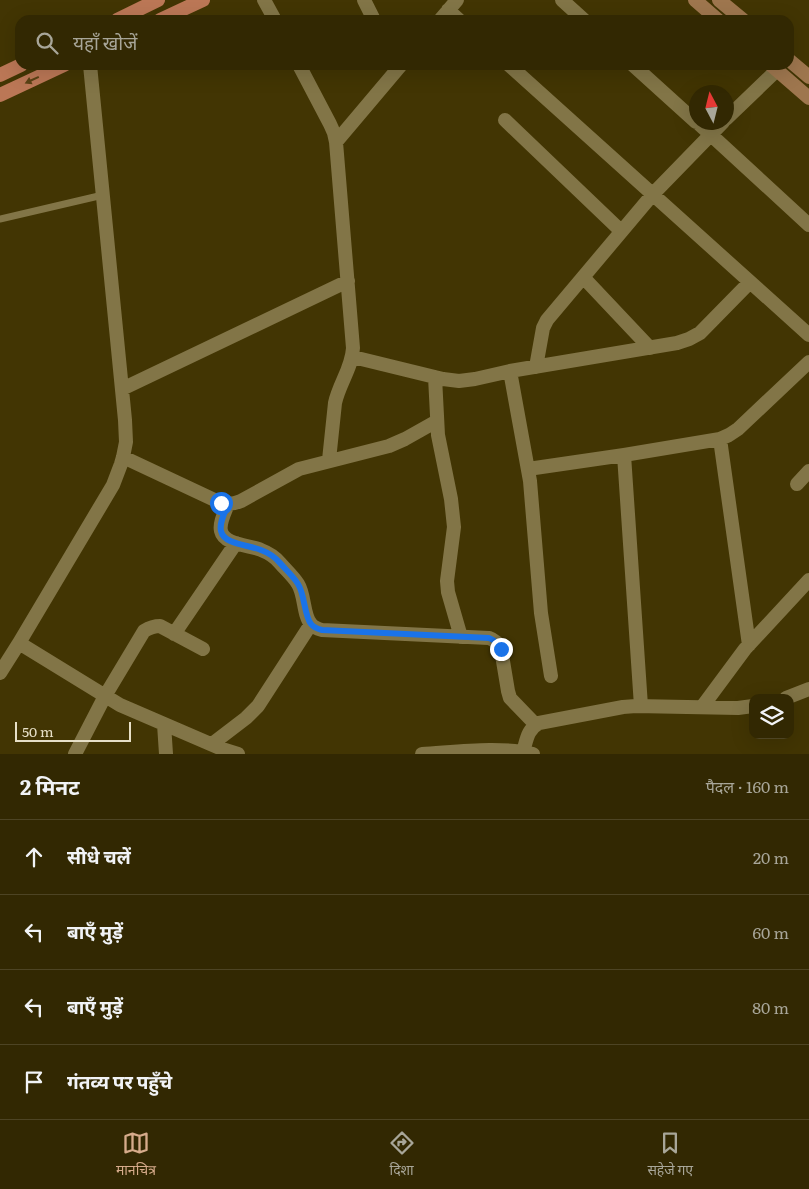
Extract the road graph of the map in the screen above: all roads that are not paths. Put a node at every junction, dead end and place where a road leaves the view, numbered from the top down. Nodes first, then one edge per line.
1 (158, 0) edge
2 (203, 0) edge
3 (264, 0) edge
4 (364, 0) edge
5 (562, 0) edge
6 (695, 0) edge
7 (719, 0) edge
8 (127, 15) edge
9 (171, 15) edge
10 (272, 15) edge
11 (372, 15) edge
12 (578, 15) edge
13 (712, 15) edge
14 (736, 15) edge
15 (794, 64) edge
16 (15, 68) edge
17 (53, 70) edge
18 (90, 70) edge
19 (302, 70) edge
20 (397, 70) edge
21 (515, 70) edge
22 (639, 70) edge
23 (772, 70) edge
24 (776, 70) edge
25 (0, 75) edge
26 (809, 77) edge
27 (0, 95) edge
28 (809, 98) edge
29 (734, 110) edge
30 (689, 115) edge
31 (505, 120) dead end
32 (705, 130) edge
33 (715, 130) edge
34 (710, 135) junction
35 (336, 142) junction
36 (652, 194) junction
37 (103, 195) junction
38 (0, 219) edge
39 (809, 225) edge
40 (622, 231) junction
41 (583, 277) junction
42 (348, 281) junction
43 (750, 282) junction
44 (809, 335) edge
45 (650, 348) junction
46 (353, 358) junction
47 (809, 362) edge
48 (536, 366) junction
49 (510, 371) junction
50 (435, 377) junction
51 (122, 389) junction
52 (437, 421) junction
53 (720, 438) junction
54 (624, 455) junction
55 (123, 457) junction
56 (329, 460) junction
57 (528, 469) junction
58 (809, 471) edge
59 (797, 484) dead end
60 (228, 504) junction
61 (236, 543) junction
62 (809, 580) edge
63 (311, 624) junction
64 (174, 634) junction
65 (461, 637) junction
66 (19, 643) junction
67 (749, 645) junction
68 (204, 649) dead end
69 (0, 673) edge
70 (551, 676) dead end
71 (809, 689) edge
72 (794, 695) edge
73 (105, 696) junction
74 (641, 706) junction
75 (702, 707) junction
76 (749, 707) edge
77 (164, 724) junction
78 (536, 725) junction
79 (212, 744) junction
80 (528, 753) edge
81 (74, 754) edge
82 (166, 754) edge
83 (238, 754) edge
84 (422, 754) edge

1 - 8 main road
2 - 9 main road
3 - 10 street
4 - 11 street
5 - 12 street
6 - 13 main road
7 - 14 main road
15 - 26 main road
16 - 25 main road
17 -> 27 main road
18 - 37 street
19 - 35 street
20 - 35 street
21 - 36 street
22 - 30 street
23 - 29 street
24 - 28 main road
31 - 40 street
32 - 34 street
33 - 34 street
34 - 36 street
34 - 39 street
35 - 42 street
36 - 40 street
36 - 43 street
37 - 38 lane
37 - 51 street
40 - 41 street
41 - 45 street
41 - 48 street
42 - 46 street
42 - 51 street
43 - 44 street
43 - 45 street
45 - 48 street
46 - 50 street
46 - 56 street
47 - 53 street
48 - 49 street
49 - 50 street
49 - 57 street
50 - 52 street
51 - 55 street
52 - 56 street
52 - 65 street
53 - 54 street
53 - 67 street
54 - 57 street
54 - 74 street
55 - 60 street
55 - 66 street
56 - 60 street
57 - 70 street
58 - 59 street
60 - 61 street
61 - 63 street
61 - 64 street
62 - 67 street
63 - 65 street
63 - 79 street
64 - 68 street
64 - 73 street
65 - 78 street
66 - 69 street
66 - 73 street
67 - 75 street
71 - 72 street
73 - 77 street
73 - 81 street
74 - 75 street
74 - 78 street
75 - 76 street
77 - 79 street
77 - 82 street
78 - 80 street
79 - 83 street
80 - 84 street

